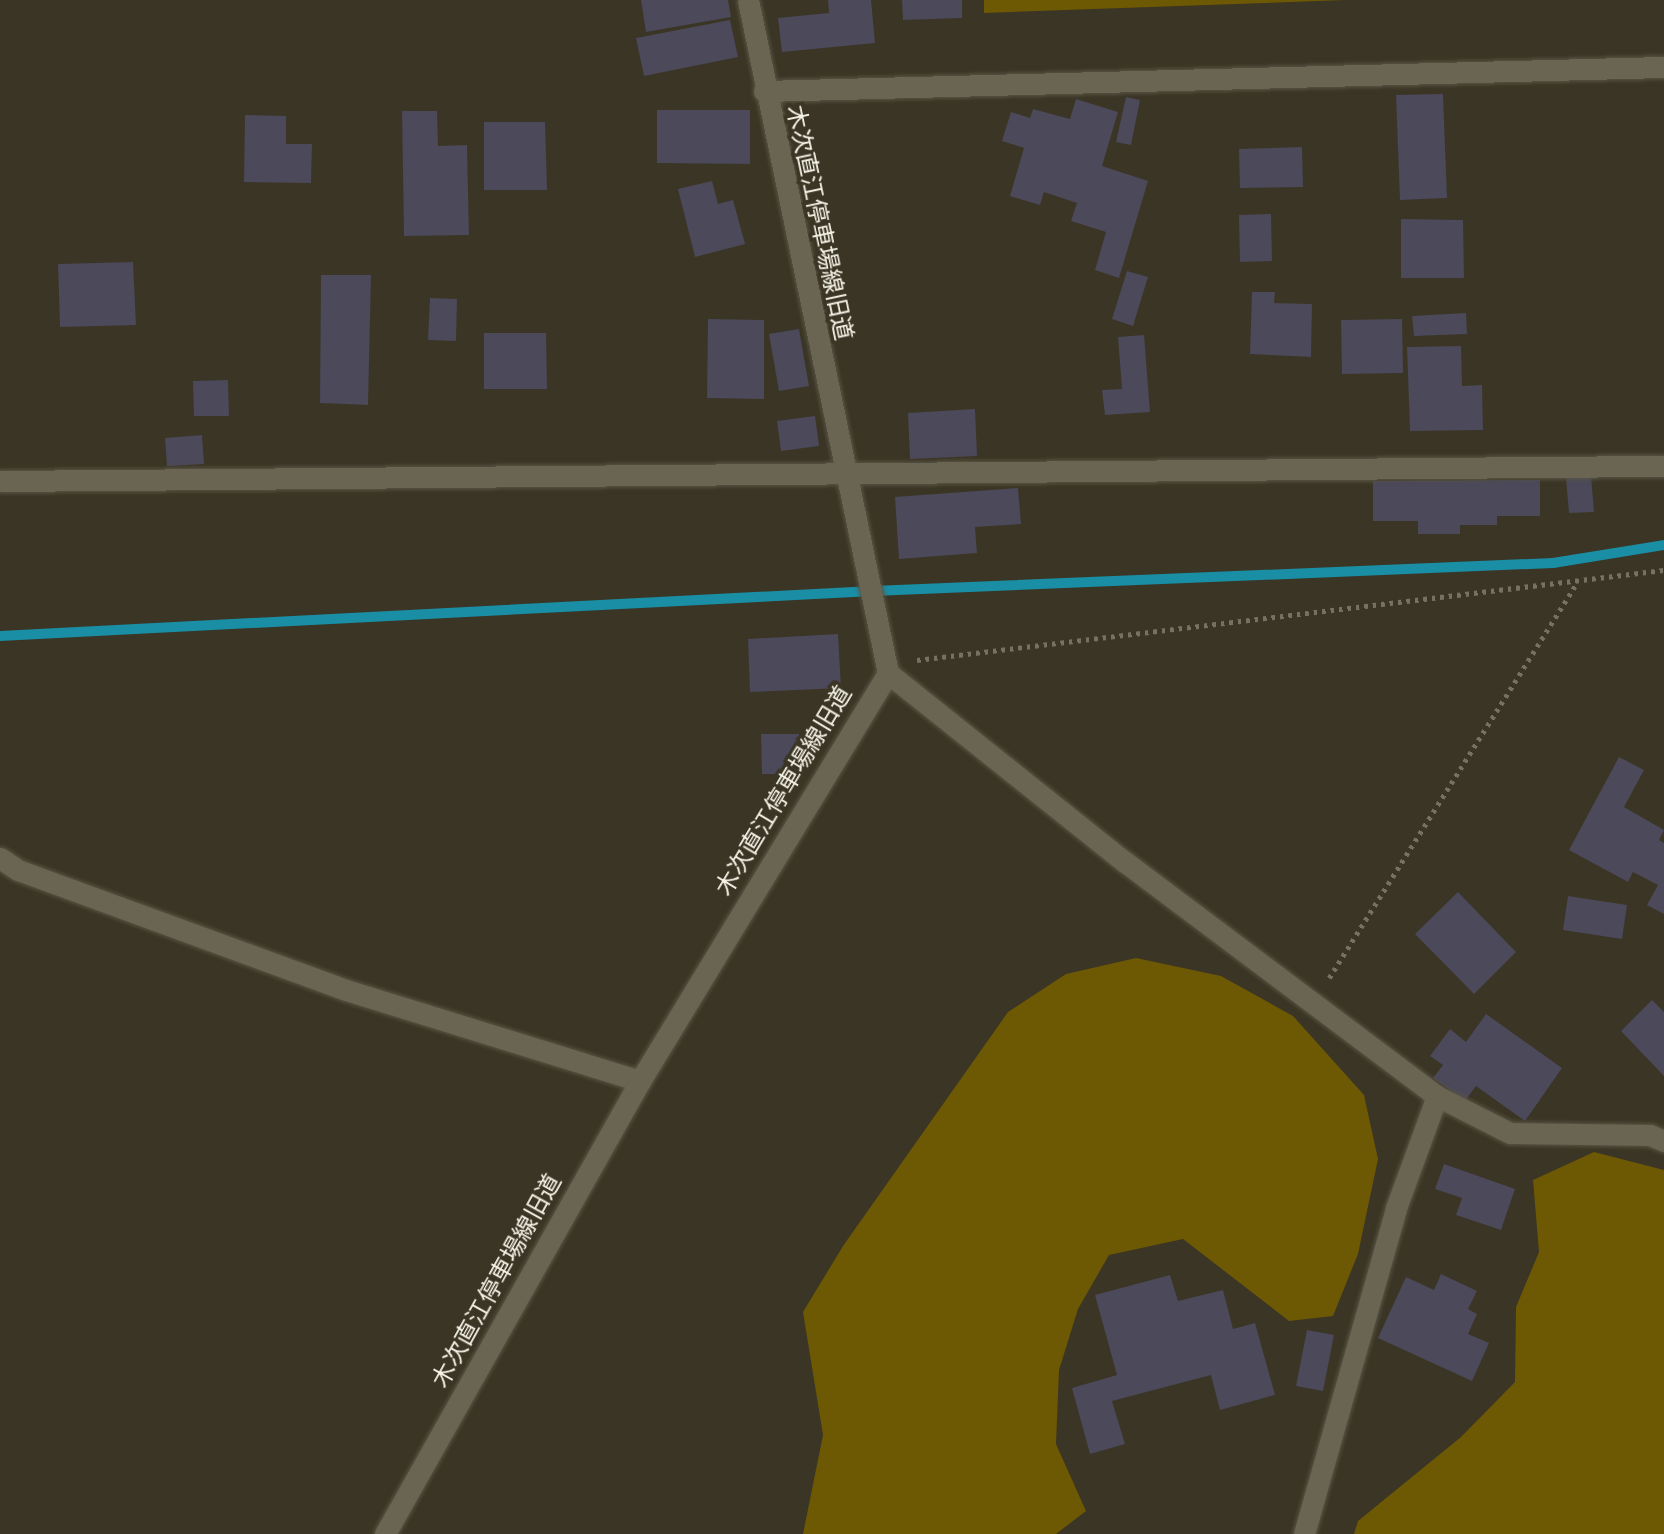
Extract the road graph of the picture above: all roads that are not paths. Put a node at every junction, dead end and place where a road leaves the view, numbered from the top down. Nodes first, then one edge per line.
1 (748, 0) edge
2 (1664, 67) edge
3 (764, 91) junction
4 (1664, 466) edge
5 (845, 474) junction
6 (0, 481) edge
7 (887, 668) junction
8 (0, 858) edge
9 (640, 1081) junction
10 (1437, 1096) junction
11 (1664, 1141) edge
12 (385, 1534) edge
13 (1304, 1534) edge

1 - 3 street, 木次直江停車場線旧道
2 - 3 street
3 - 5 street, 木次直江停車場線旧道
4 - 5 street
5 - 6 street
5 - 7 street, 木次直江停車場線旧道
7 - 9 street, 木次直江停車場線旧道
7 - 10 street
8 - 9 street
9 - 12 street, 木次直江停車場線旧道
10 - 11 street
10 - 13 street

